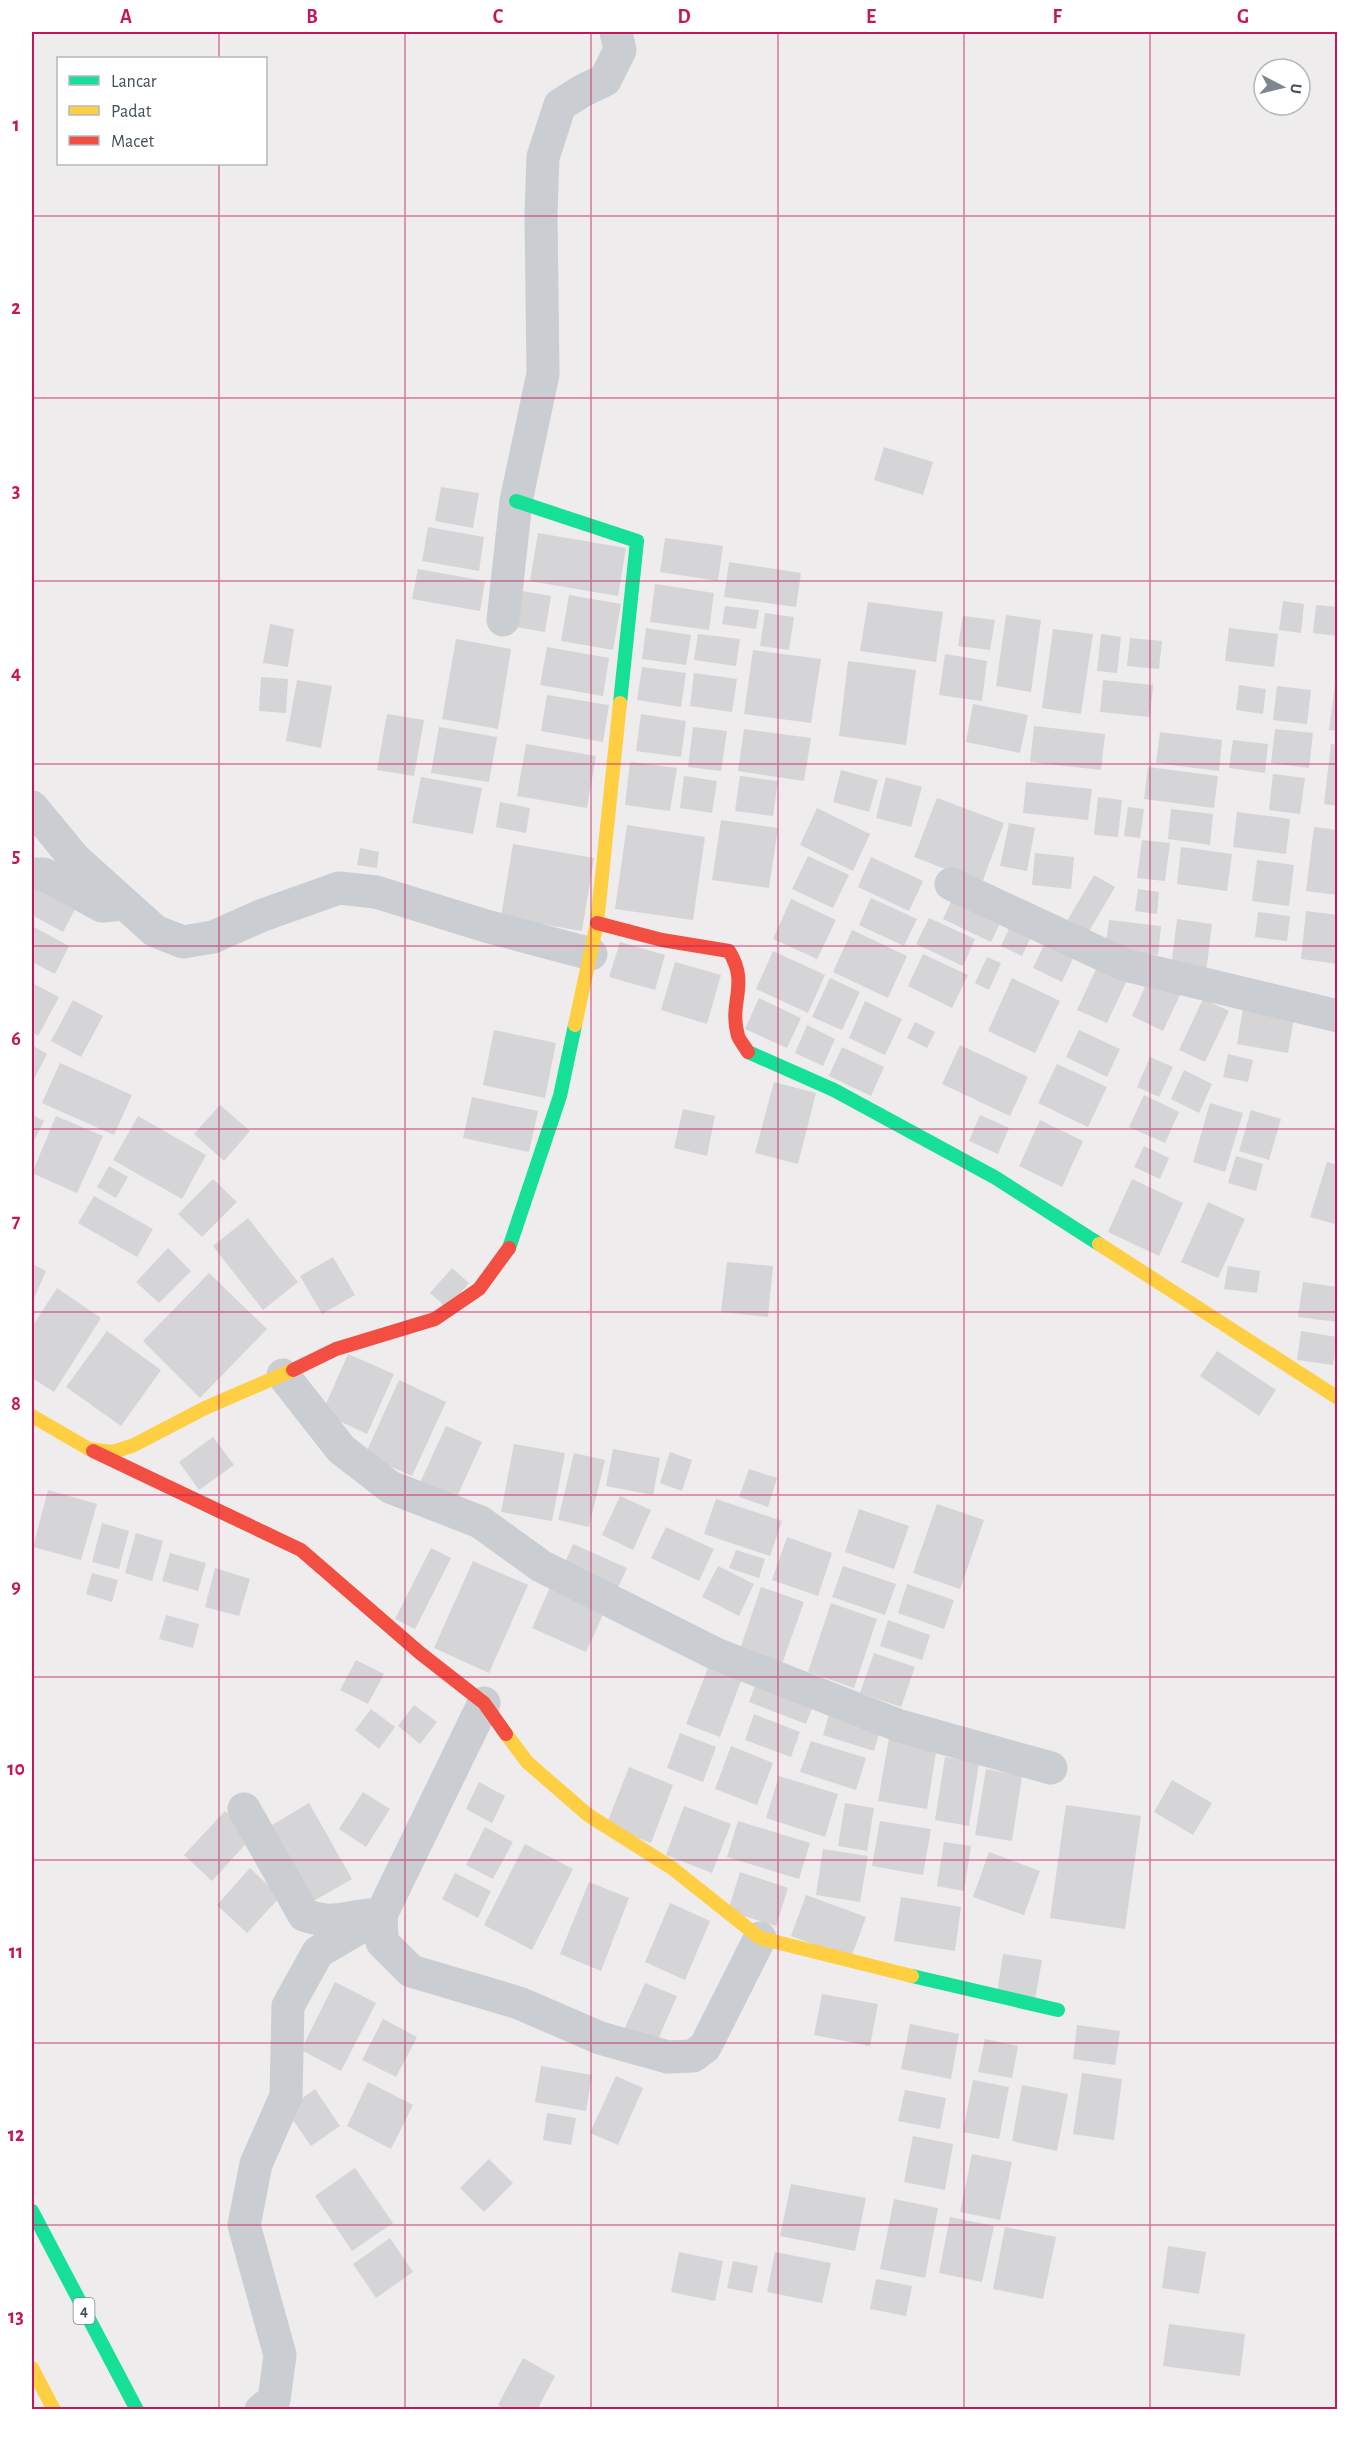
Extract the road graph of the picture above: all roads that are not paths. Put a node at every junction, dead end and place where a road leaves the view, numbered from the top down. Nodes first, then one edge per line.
1 (616, 32) edge
2 (516, 501) junction
3 (503, 620) dead end
4 (32, 807) edge
5 (32, 874) edge
6 (951, 884) dead end
7 (124, 903) junction
8 (594, 938) junction
9 (1338, 1016) edge
10 (283, 1375) junction
11 (1338, 1398) edge
12 (32, 1416) edge
13 (88, 1449) junction
14 (484, 1703) junction
15 (1051, 1768) dead end
16 (244, 1809) dead end
17 (381, 1914) junction
18 (760, 1938) junction
19 (1058, 2010) dead end
20 (32, 2211) edge
21 (32, 2368) edge
22 (54, 2409) edge
23 (137, 2409) edge
24 (261, 2409) edge

1 - 2 street
2 - 3 street
2 - 8 main road
4 - 7 street
5 - 7 street
6 - 9 street
7 - 8 street
8 - 10 main road
8 - 11 main road
10 - 13 main road
10 - 15 street
12 - 13 main road
13 - 14 main road
14 - 17 street
14 - 18 main road
16 - 17 street
17 - 18 street
17 - 24 street
18 - 19 main road
20 - 23 main road, 4
21 - 22 main road

